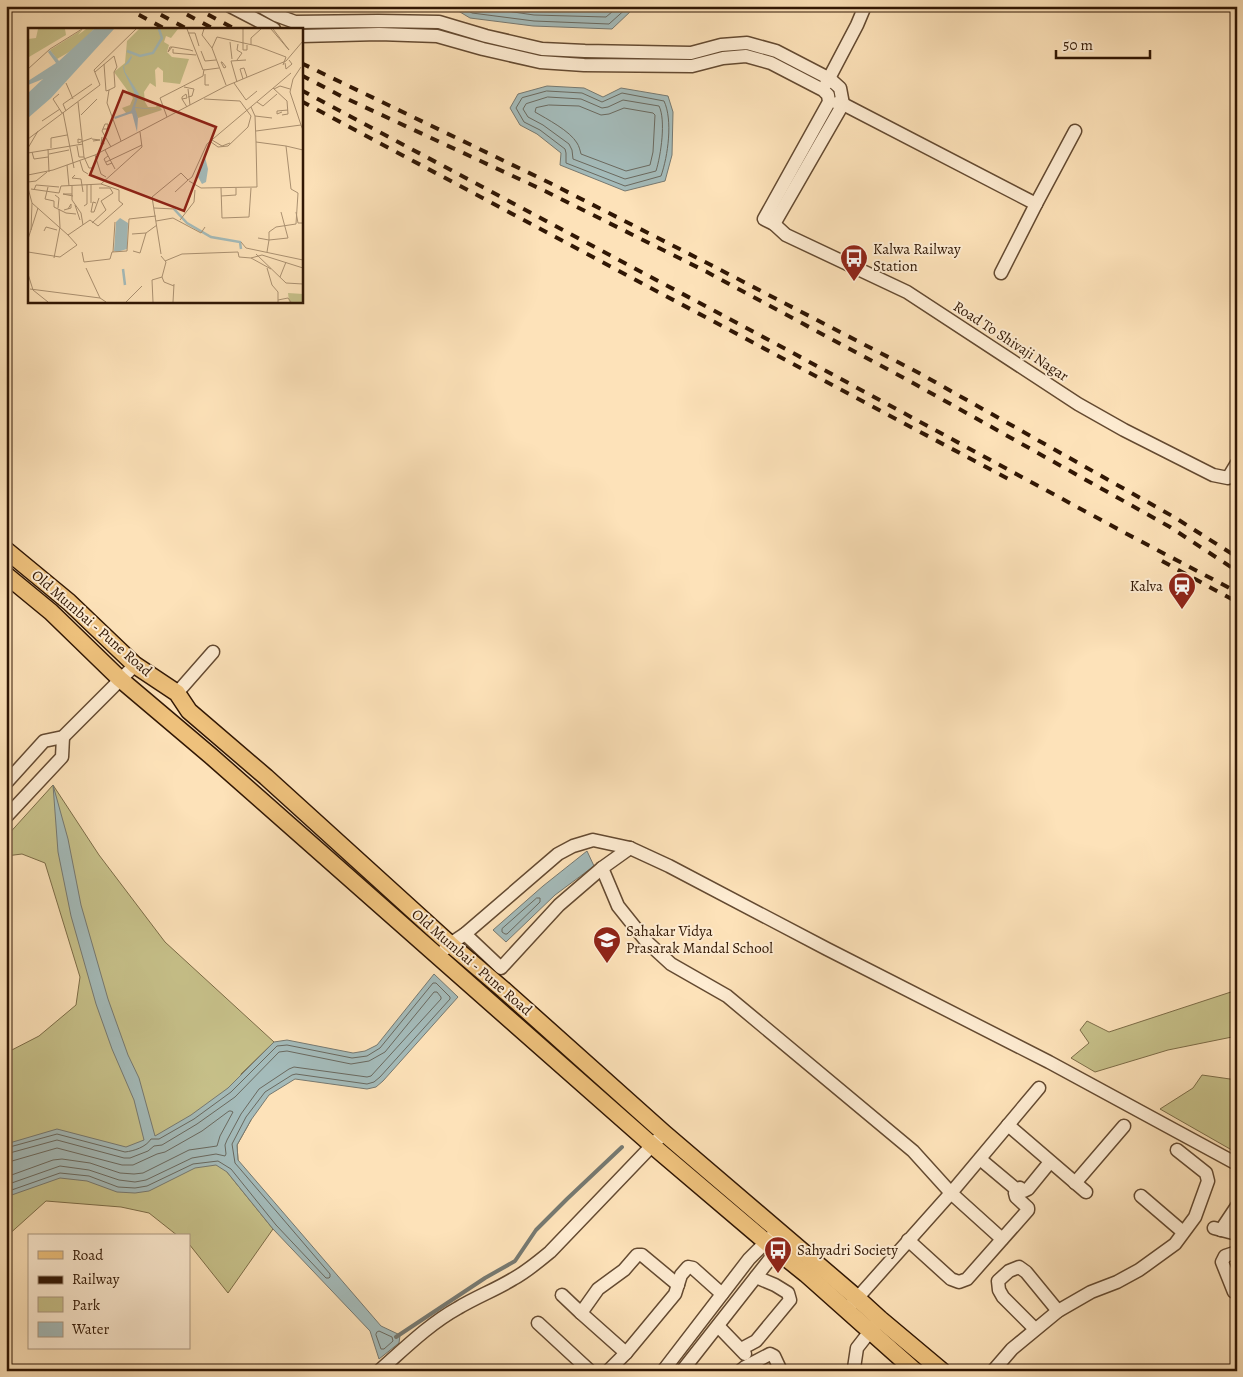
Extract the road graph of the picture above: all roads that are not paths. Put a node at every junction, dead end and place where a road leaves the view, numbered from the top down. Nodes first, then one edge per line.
1 (230, 6) edge
2 (260, 6) edge
3 (865, 6) edge
4 (318, 22) junction
5 (272, 28) edge
6 (302, 36) edge
7 (318, 36) junction
8 (828, 78) junction
9 (823, 90) junction
10 (829, 102) junction
11 (844, 104) junction
12 (1075, 131) dead end
13 (1036, 204) junction
14 (769, 221) junction
15 (1001, 273) dead end
16 (1237, 463) edge
17 (6, 550) edge
18 (6, 575) edge
19 (213, 652) dead end
20 (135, 664) junction
21 (120, 679) junction
22 (177, 693) junction
23 (63, 738) junction
24 (6, 783) edge
25 (6, 817) edge
26 (630, 848) junction
27 (602, 868) junction
28 (465, 934) junction
29 (450, 944) junction
30 (439, 957) junction
31 (501, 968) junction
32 (504, 990) junction
33 (1039, 1088) dead end
34 (1008, 1125) junction
35 (1124, 1126) dead end
36 (664, 1133) junction
37 (653, 1146) junction
38 (1177, 1150) dead end
39 (980, 1159) junction
40 (1050, 1162) junction
41 (1237, 1164) edge
42 (1076, 1183) junction
43 (1017, 1190) junction
44 (1086, 1192) dead end
45 (951, 1193) junction
46 (1141, 1196) dead end
47 (1237, 1206) edge
48 (1183, 1232) junction
49 (1237, 1234) edge
50 (1002, 1239) junction
51 (777, 1240) junction
52 (908, 1240) junction
53 (1237, 1252) edge
54 (756, 1277) junction
55 (678, 1285) junction
56 (1237, 1293) edge
57 (722, 1294) junction
58 (562, 1296) dead end
59 (852, 1304) junction
60 (1058, 1311) junction
61 (581, 1313) junction
62 (538, 1323) dead end
63 (875, 1325) junction
64 (718, 1326) junction
65 (1035, 1329) junction
66 (741, 1349) junction
67 (626, 1353) junction
68 (744, 1368) edge
69 (683, 1370) edge
70 (379, 1371) edge
71 (590, 1371) edge
72 (608, 1371) edge
73 (663, 1371) edge
74 (781, 1371) edge
75 (855, 1371) edge
76 (915, 1371) edge
77 (942, 1371) edge
78 (993, 1371) edge

1 - 5 street
2 - 4 street
3 - 8 street
4 - 7 street
4 - 8 street
6 - 7 street
7 - 9 street
8 - 9 street
8 - 11 street
9 - 10 street
10 - 11 street
10 - 14 street
11 - 13 street
11 - 14 street
12 - 13 street
13 - 15 street
14 - 16 street, Road To Shivaji Nagar
17 - 20 main road, Old Mumbai - Pune Road
18 - 21 main road, Old Mumbai - Pune Road
19 - 22 street
20 - 21 street
20 - 22 main road, Old Mumbai - Pune Road
21 - 23 street
21 - 30 main road, Old Mumbai - Pune Road
22 - 29 main road, Old Mumbai - Pune Road
23 - 24 street
23 - 25 street
26 - 27 street
26 - 28 street
26 - 41 street
27 - 31 street
27 - 45 street
28 - 29 street
28 - 31 street
29 - 30 street
29 - 32 main road, Old Mumbai - Pune Road
30 - 37 main road, Old Mumbai - Pune Road
31 - 32 street
32 - 36 main road, Old Mumbai - Pune Road
33 - 34 street
34 - 39 street
34 - 40 street
35 - 42 street
36 - 37 street
36 - 51 main road, Old Mumbai - Pune Road
37 - 51 main road, Old Mumbai - Pune Road
37 - 70 street
38 - 48 street
39 - 43 street
39 - 45 street
40 - 42 street
40 - 43 street
42 - 44 street
43 - 50 street
45 - 50 street
45 - 52 street
46 - 48 street
47 - 49 street
48 - 60 street
50 - 52 street
51 - 54 street
51 - 57 street
51 - 59 main road, Old Mumbai - Pune Road
52 - 59 street
53 - 56 street
54 - 64 street
54 - 66 street
55 - 57 street
55 - 61 street
55 - 67 street
57 - 73 street
58 - 61 street
59 - 63 main road, Old Mumbai - Pune Road
60 - 65 street
60 - 65 street
61 - 67 street
62 - 71 street
63 - 75 street
63 - 76 main road, Old Mumbai - Pune Road
63 - 77 main road, Old Mumbai - Pune Road
64 - 66 street
64 - 69 street
65 - 78 street
66 - 68 street
67 - 72 street
68 - 74 street

